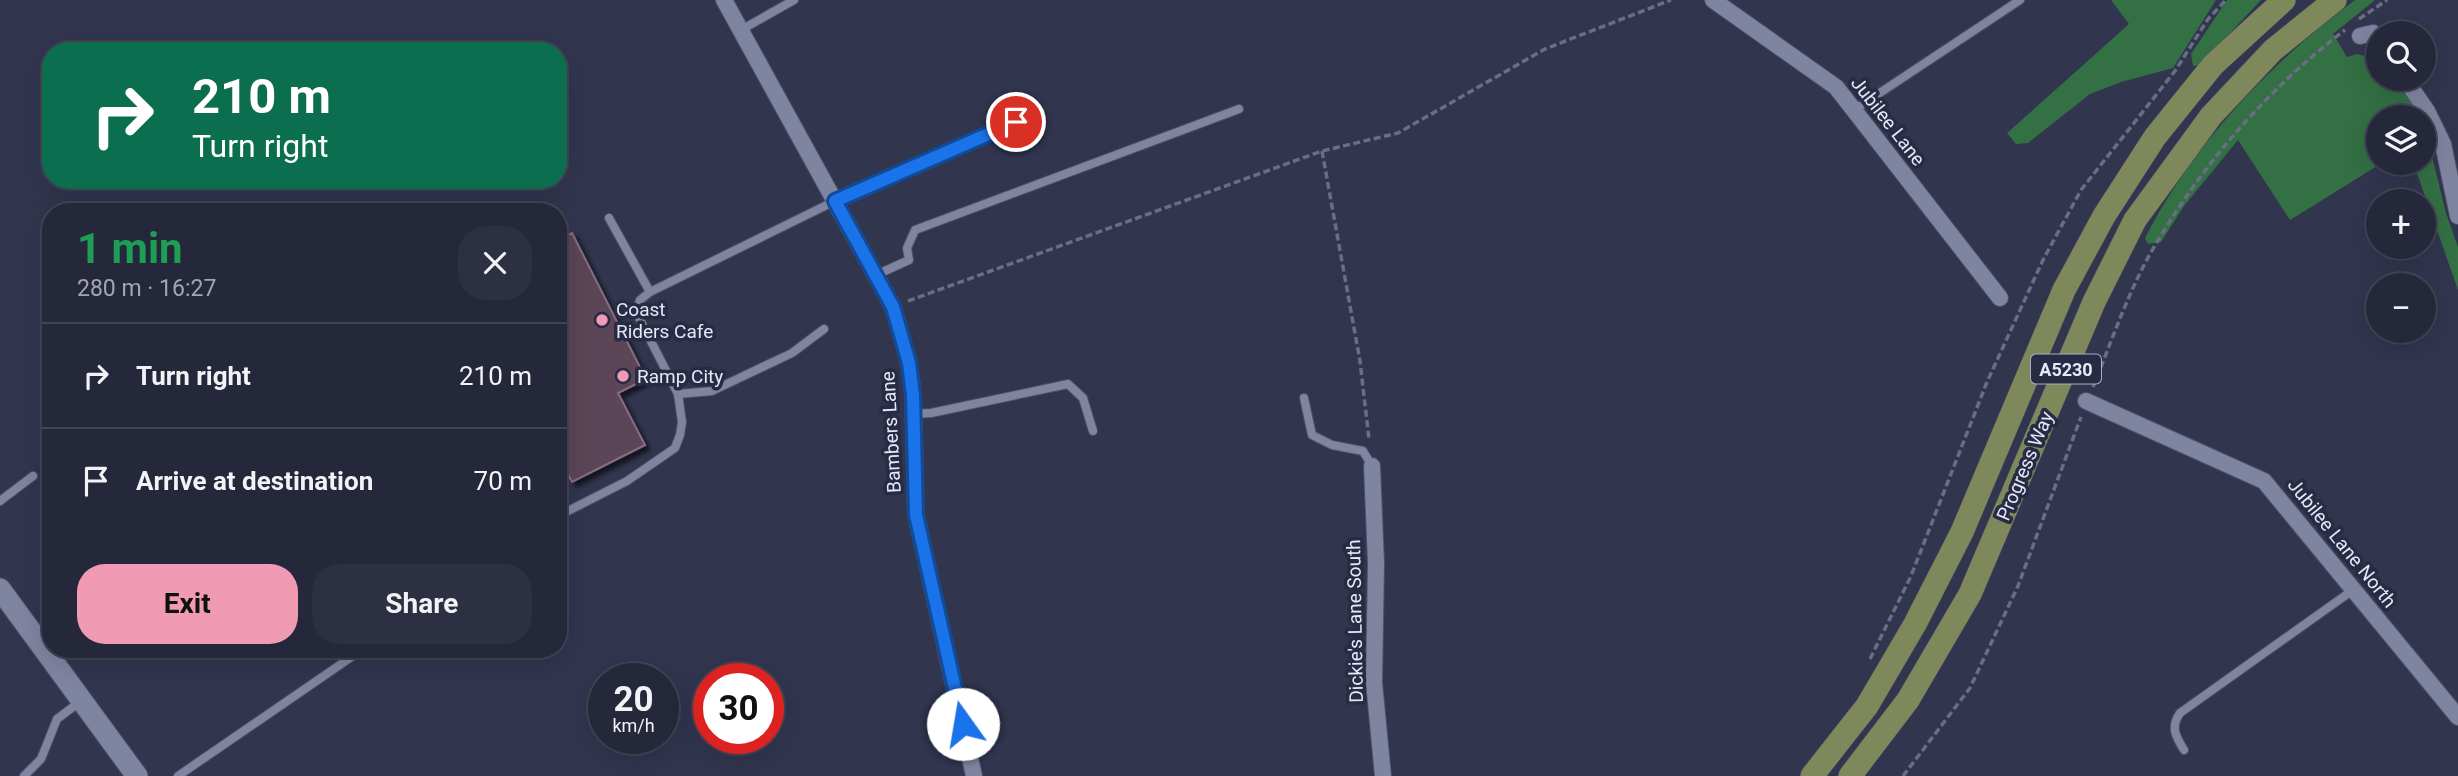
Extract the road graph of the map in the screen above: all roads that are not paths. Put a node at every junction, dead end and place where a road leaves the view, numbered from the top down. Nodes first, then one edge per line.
1 (724, 0) edge
2 (794, 0) edge
3 (1713, 0) edge
4 (2020, 0) edge
5 (2284, 0) edge
6 (2334, 0) edge
7 (741, 30) junction
8 (2366, 35) edge
9 (2360, 36) dead end
10 (2413, 91) edge
11 (1239, 110) dead end
12 (1854, 110) junction
13 (1040, 112) dead end
14 (835, 201) junction
15 (2458, 216) edge
16 (609, 218) dead end
17 (876, 275) junction
18 (650, 292) junction
19 (2000, 298) dead end
20 (824, 330) dead end
21 (678, 394) junction
22 (1304, 398) dead end
23 (2086, 401) road end
24 (914, 414) junction
25 (1093, 431) dead end
26 (1372, 466) joint
27 (33, 476) dead end
28 (0, 501) edge
29 (567, 511) edge
30 (0, 589) edge
31 (2353, 590) junction
32 (42, 647) edge
33 (50, 658) edge
34 (350, 658) edge
35 (81, 701) junction
36 (2458, 717) edge
37 (2184, 750) dead end
38 (24, 776) edge
39 (137, 776) edge
40 (178, 776) edge
41 (974, 776) edge
42 (1383, 776) edge
43 (1812, 776) edge
44 (1850, 776) edge

1 - 7 street, Bambers Lane
2 - 7 lane
3 - 12 street, Jubilee Lane
4 - 12 lane
5 - 43 main road, Progress Way / A5230
6 - 44 main road, Progress Way / A5230
7 - 14 street, Bambers Lane
8 - 9 street
10 - 15 street
11 - 17 lane
12 - 19 street, Jubilee Lane
13 - 14 lane
14 - 17 street, Bambers Lane
14 - 18 lane
16 - 18 lane
17 - 24 street, Bambers Lane
18 - 21 lane
20 - 21 lane
21 - 29 lane
22 - 26 lane
23 - 31 street, Jubilee Lane North
24 - 25 lane
24 - 41 street, Bambers Lane
26 - 42 street, Dickie's Lane South
27 - 28 lane
30 - 32 street
31 - 36 street, Jubilee Lane North
31 - 37 lane
33 - 35 street
34 - 40 lane
35 - 38 lane
35 - 39 street

